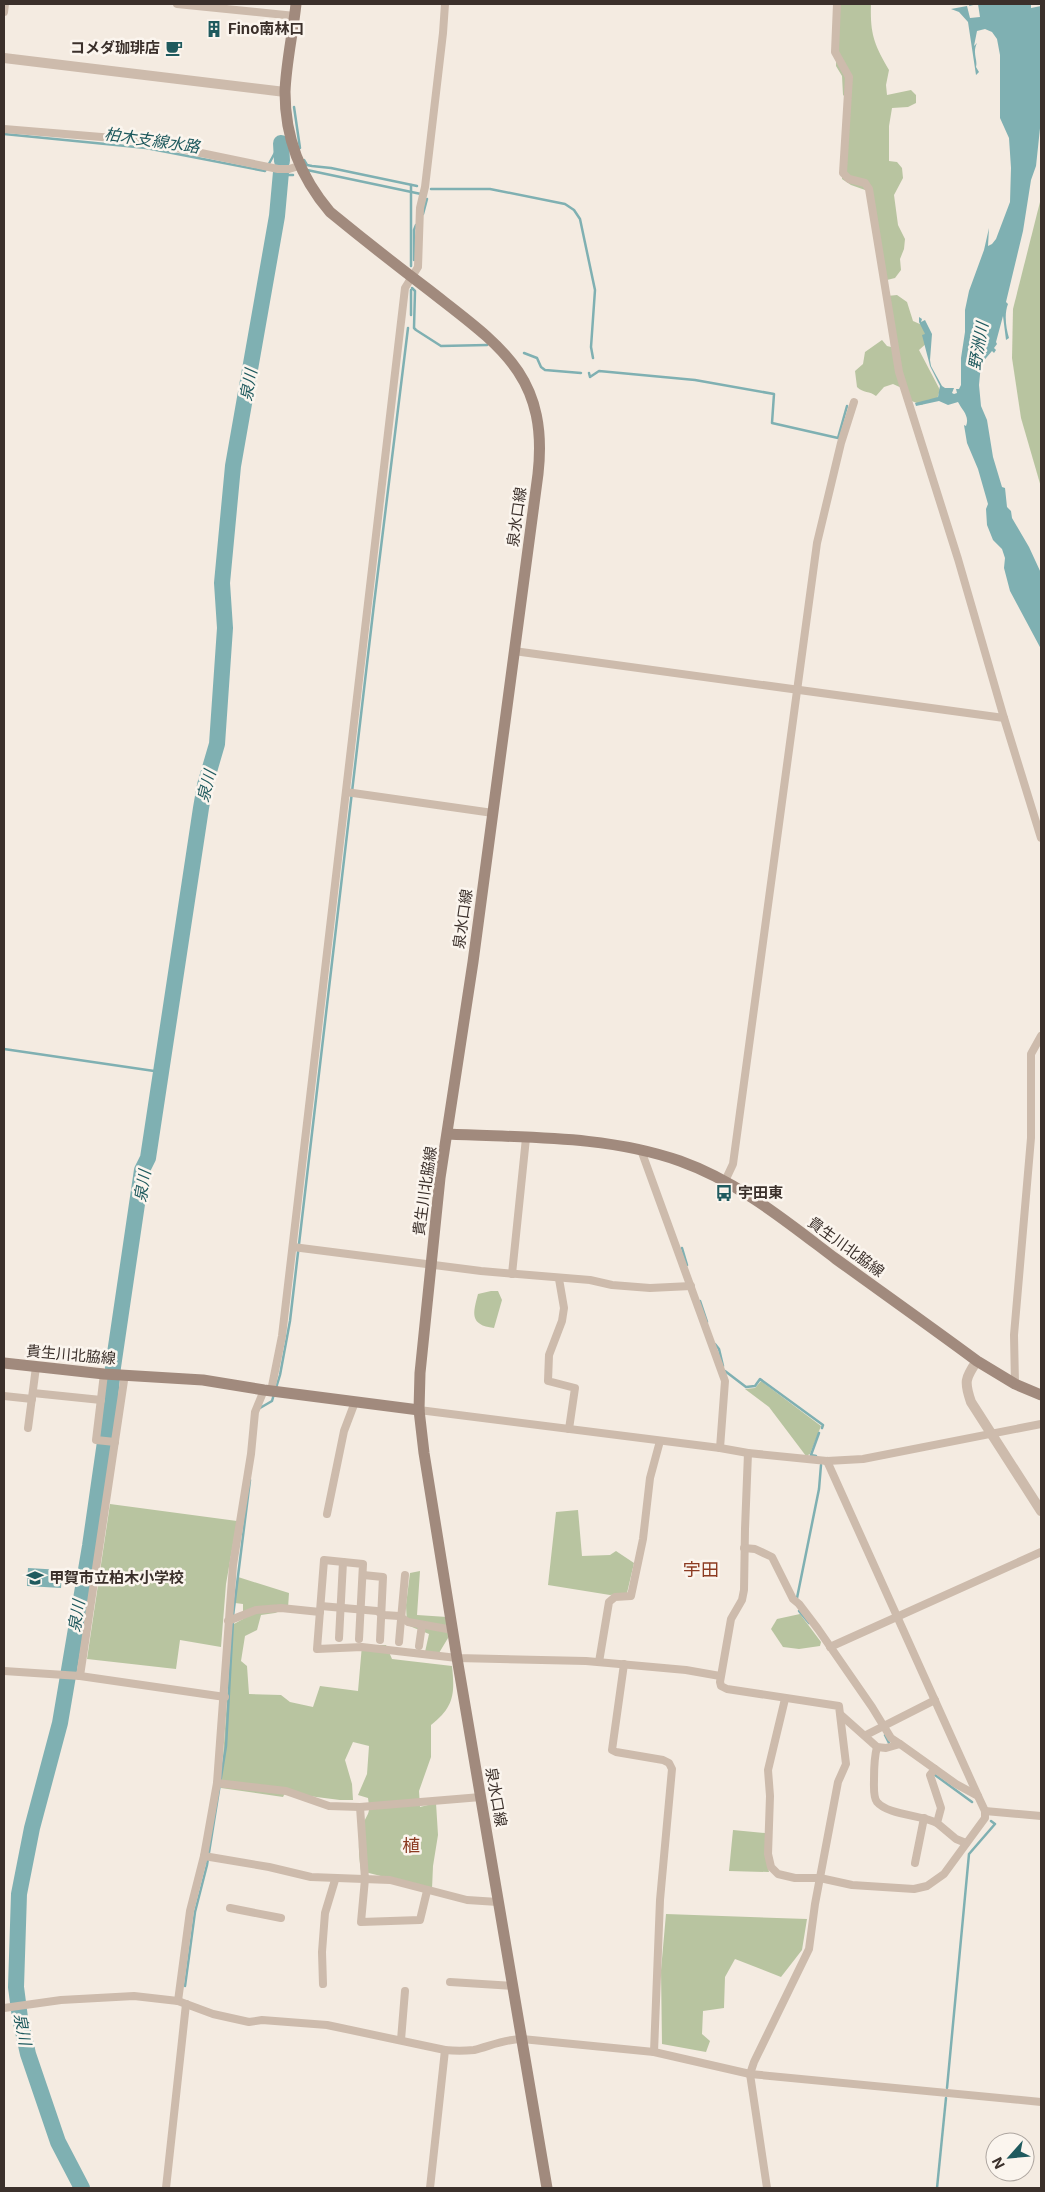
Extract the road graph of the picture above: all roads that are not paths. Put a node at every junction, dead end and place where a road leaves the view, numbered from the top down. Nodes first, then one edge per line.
1 (5, 4) edge
2 (177, 4) edge
3 (296, 4) edge
4 (445, 4) edge
5 (836, 4) edge
6 (4, 12) edge
7 (295, 16) junction
8 (4, 58) edge
9 (285, 92) junction
10 (4, 129) edge
11 (299, 166) junction
12 (412, 277) junction
13 (854, 402) dead end
14 (514, 651) junction
15 (797, 689) junction
16 (1004, 718) junction
17 (346, 792) junction
18 (492, 813) junction
19 (1041, 838) edge
20 (1041, 1036) edge
21 (448, 1134) junction
22 (526, 1138) junction
23 (641, 1150) junction
24 (725, 1181) junction
25 (293, 1246) junction
26 (430, 1264) junction
27 (512, 1274) junction
28 (559, 1278) junction
29 (691, 1286) junction
30 (977, 1361) junction
31 (4, 1363) edge
32 (36, 1367) junction
33 (104, 1374) junction
34 (125, 1374) junction
35 (1015, 1384) junction
36 (267, 1391) junction
37 (1041, 1395) edge
38 (4, 1396) edge
39 (32, 1396) junction
40 (101, 1400) junction
41 (355, 1402) junction
42 (419, 1410) junction
43 (1041, 1424) edge
44 (28, 1428) dead end
45 (569, 1429) junction
46 (992, 1435) junction
47 (660, 1440) junction
48 (115, 1442) junction
49 (720, 1448) junction
50 (748, 1454) junction
51 (827, 1461) junction
52 (1041, 1511) edge
53 (327, 1514) dead end
54 (744, 1548) junction
55 (1041, 1552) edge
56 (343, 1562) junction
57 (362, 1575) junction
58 (405, 1575) dead end
59 (341, 1608) junction
60 (320, 1609) junction
61 (361, 1609) junction
62 (381, 1613) junction
63 (897, 1616) junction
64 (401, 1618) junction
65 (228, 1621) junction
66 (422, 1625) junction
67 (453, 1630) junction
68 (339, 1638) dead end
69 (359, 1639) dead end
70 (380, 1640) dead end
71 (399, 1642) dead end
72 (419, 1646) dead end
73 (830, 1647) junction
74 (458, 1658) junction
75 (599, 1662) junction
76 (624, 1664) junction
77 (4, 1671) edge
78 (77, 1676) junction
79 (720, 1676) junction
80 (224, 1697) junction
81 (785, 1699) junction
82 (934, 1700) junction
83 (841, 1714) junction
84 (884, 1724) junction
85 (866, 1735) junction
86 (900, 1744) junction
87 (877, 1747) junction
88 (935, 1769) junction
89 (217, 1783) junction
90 (978, 1796) junction
91 (481, 1797) junction
92 (360, 1807) junction
93 (985, 1811) junction
94 (1041, 1816) edge
95 (924, 1818) junction
96 (937, 1823) junction
97 (966, 1843) junction
98 (204, 1856) junction
99 (915, 1863) dead end
100 (820, 1878) junction
101 (365, 1879) junction
102 (335, 1880) junction
103 (427, 1891) junction
104 (498, 1902) junction
105 (230, 1908) dead end
106 (281, 1918) dead end
107 (450, 1982) dead end
108 (323, 1984) dead end
109 (513, 1986) junction
110 (405, 1991) dead end
111 (182, 2003) junction
112 (4, 2008) edge
113 (522, 2039) junction
114 (401, 2040) junction
115 (445, 2050) junction
116 (654, 2052) junction
117 (750, 2074) junction
118 (1041, 2102) edge
119 (166, 2188) edge
120 (430, 2188) edge
121 (547, 2188) edge
122 (767, 2188) edge

1 - 6 street
2 - 7 street
3 - 7 main road, 泉水口線
4 - 12 street
5 - 16 street
7 - 9 main road, 泉水口線
8 - 9 street
9 - 11 main road, 泉水口線
10 - 11 street
11 - 12 main road, 泉水口線
12 - 14 main road, 泉水口線
12 - 17 street
13 - 15 street
14 - 15 street
14 - 18 main road, 泉水口線
15 - 16 street
15 - 24 street
16 - 19 street
17 - 18 street
17 - 25 street
18 - 21 main road, 泉水口線
20 - 35 street
21 - 22 main road, 貴生川北脇線
21 - 26 main road, 貴生川北脇線
22 - 23 main road, 貴生川北脇線
22 - 27 street
23 - 24 main road, 貴生川北脇線
23 - 29 street
24 - 30 main road, 貴生川北脇線
25 - 26 street
25 - 36 street
26 - 27 street
26 - 42 main road, 貴生川北脇線
27 - 28 street
28 - 29 street
28 - 45 street
29 - 49 street
30 - 35 main road, 貴生川北脇線
30 - 46 street
31 - 32 main road, 貴生川北脇線
32 - 33 main road, 貴生川北脇線
32 - 39 street
33 - 34 main road, 貴生川北脇線
33 - 40 street
34 - 36 main road, 貴生川北脇線
34 - 48 street
35 - 37 main road, 貴生川北脇線
36 - 41 main road, 貴生川北脇線
36 - 65 street
38 - 39 street
39 - 40 street
39 - 44 street
40 - 48 street
41 - 42 main road, 貴生川北脇線
41 - 53 street
42 - 45 street
42 - 67 main road, 泉水口線
43 - 46 street
45 - 47 street
46 - 51 street
46 - 52 street
47 - 49 street
47 - 75 street
48 - 78 street
49 - 50 street
50 - 51 street
50 - 54 street
51 - 63 street
54 - 73 street
54 - 79 street
55 - 63 street
56 - 57 street
56 - 59 street
56 - 60 street
57 - 61 street
57 - 62 street
58 - 64 street
59 - 60 street
59 - 61 street
59 - 68 street
60 - 65 street
60 - 74 street
61 - 62 street
61 - 69 street
62 - 64 street
62 - 70 street
63 - 73 street
63 - 82 street
64 - 66 street
64 - 71 street
65 - 80 street
66 - 67 street
66 - 72 street
67 - 74 main road, 泉水口線
73 - 84 street
74 - 75 street
74 - 91 main road, 泉水口線
75 - 76 street
76 - 79 street
76 - 116 street
77 - 78 street
78 - 80 street
79 - 81 street
80 - 89 street
81 - 83 street
81 - 100 street
82 - 84 street
82 - 90 street
83 - 85 street
83 - 100 street
84 - 85 street
84 - 86 street
85 - 87 street
86 - 87 street
86 - 88 street
87 - 95 street
88 - 90 street
88 - 96 street
89 - 92 street
89 - 98 street
90 - 93 street
91 - 92 street
91 - 104 main road, 泉水口線
92 - 101 street
93 - 94 street
93 - 97 street
95 - 96 street
95 - 99 street
96 - 97 street
97 - 100 street
98 - 102 street
98 - 111 street
100 - 117 street
101 - 102 street
101 - 103 street
101 - 103 street
102 - 108 street
103 - 104 street
104 - 109 main road, 泉水口線
105 - 106 street
107 - 109 street
109 - 113 main road, 泉水口線
110 - 114 street
111 - 112 street
111 - 114 street
111 - 119 street
113 - 115 street
113 - 116 street
113 - 121 main road, 泉水口線
114 - 115 street
115 - 120 street
116 - 117 street
117 - 118 street
117 - 122 street

